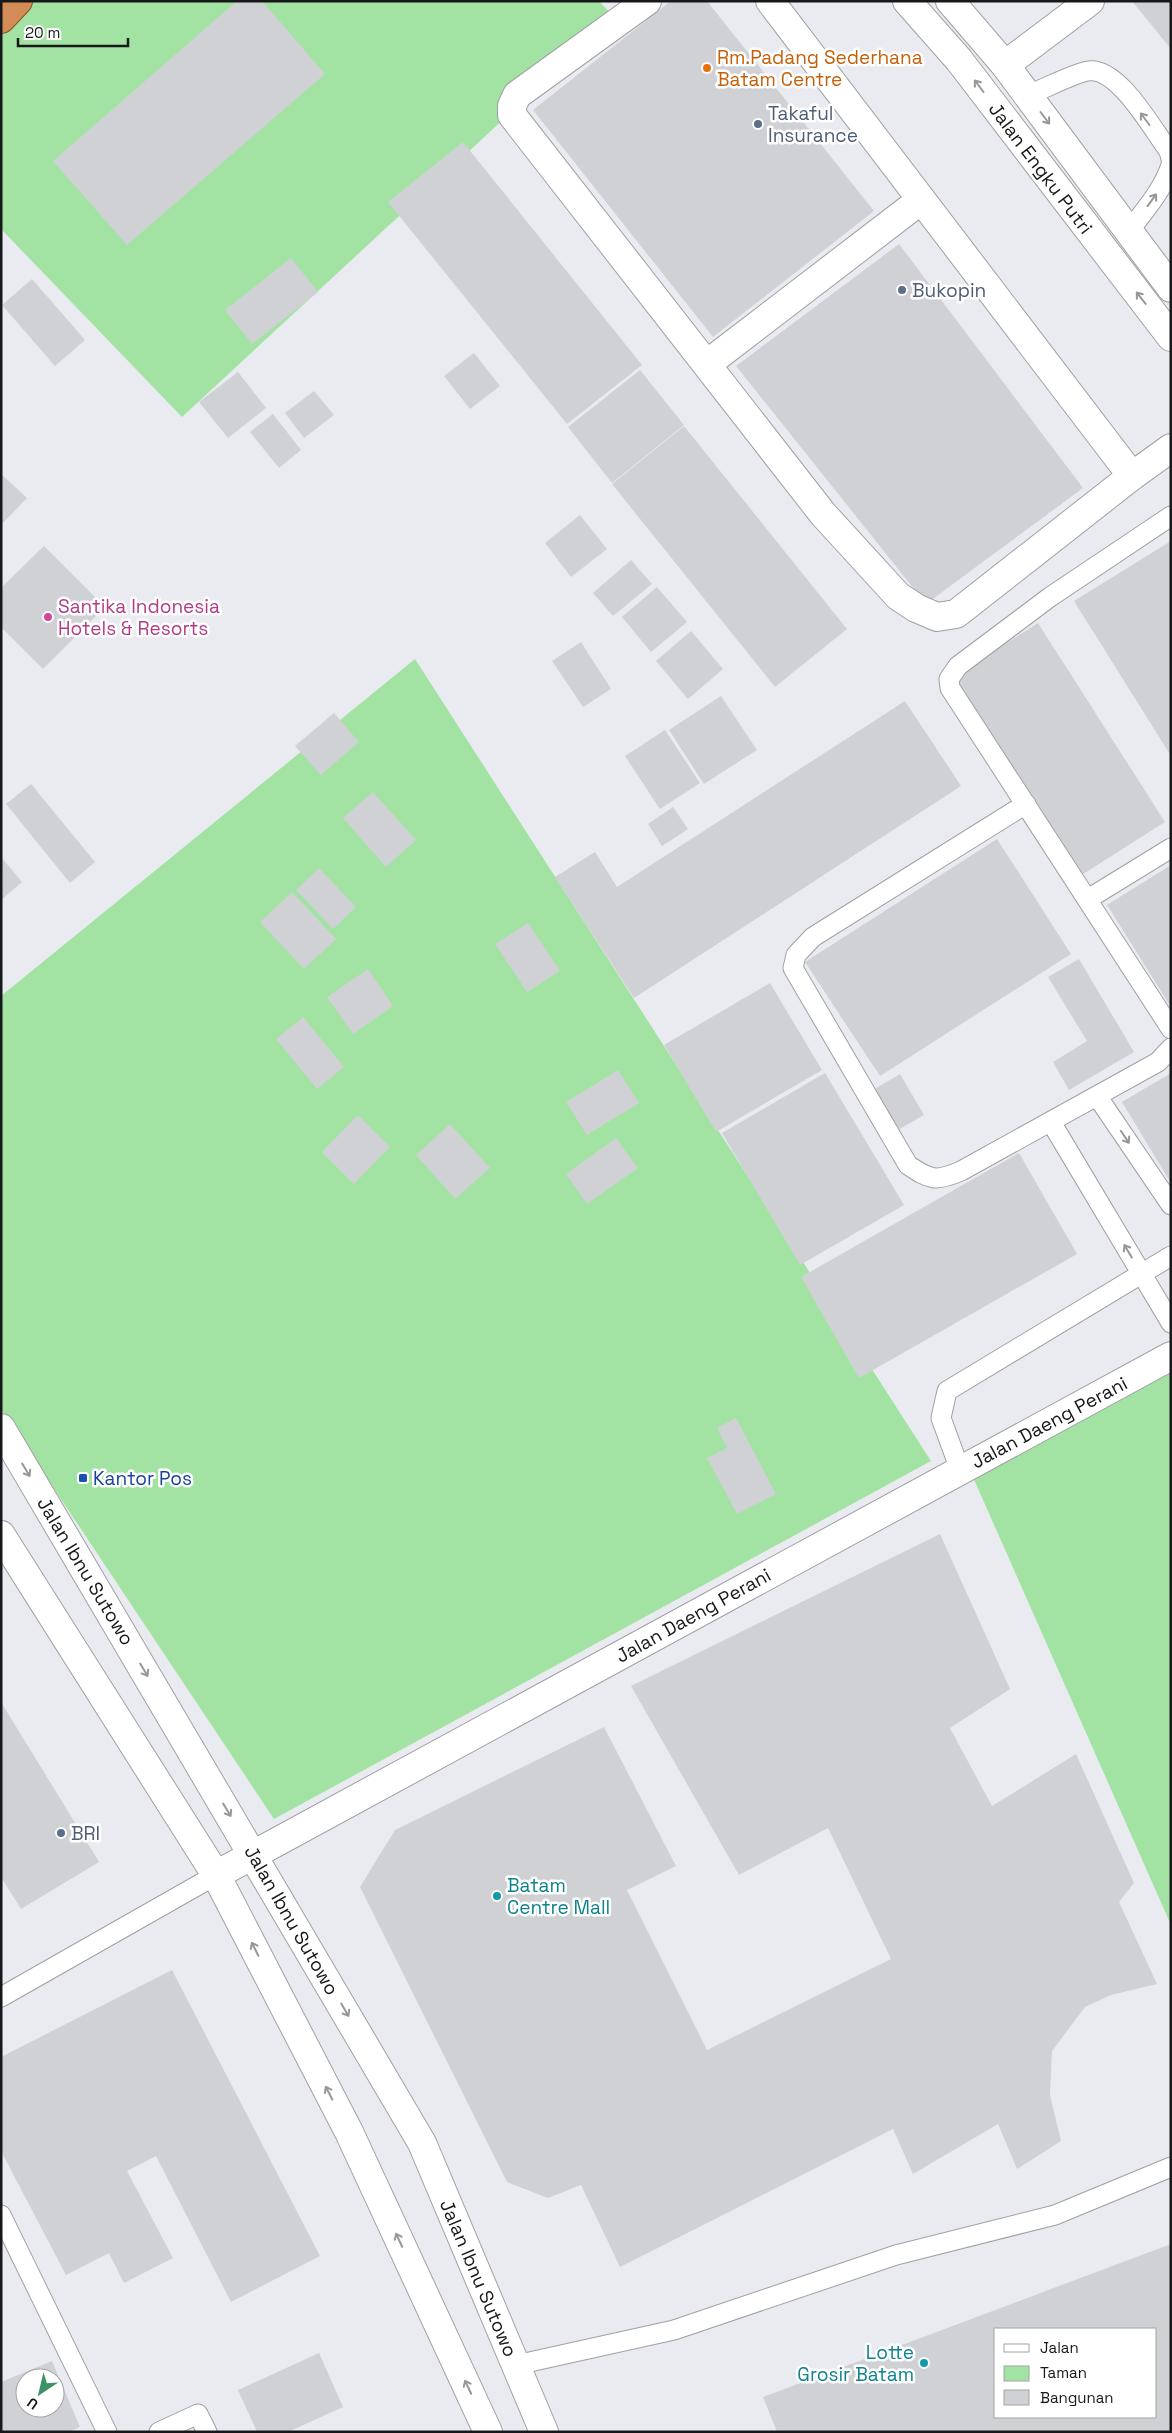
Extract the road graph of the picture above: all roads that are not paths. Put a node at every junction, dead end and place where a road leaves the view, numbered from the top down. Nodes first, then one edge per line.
1 (18, 1) edge
2 (648, 1) edge
3 (770, 1) edge
4 (907, 1) edge
5 (950, 1) edge
6 (1077, 5) edge
7 (1, 19) edge
8 (1005, 65) junction
9 (1028, 95) junction
10 (1171, 160) edge
11 (1171, 166) edge
12 (921, 200) junction
13 (1129, 231) junction
14 (1171, 288) edge
15 (1171, 337) edge
16 (707, 364) junction
17 (1171, 448) edge
18 (1132, 476) junction
19 (1171, 516) edge
20 (1026, 804) junction
21 (1171, 848) edge
22 (1088, 899) junction
23 (1171, 1029) edge
24 (1171, 1048) edge
25 (1098, 1096) junction
26 (1051, 1122) junction
27 (1171, 1205) edge
28 (1171, 1256) edge
29 (1142, 1275) junction
30 (1171, 1323) edge
31 (1171, 1356) edge
32 (1, 1428) edge
33 (960, 1470) junction
34 (1, 1534) edge
35 (254, 1854) junction
36 (216, 1875) junction
37 (1, 1997) edge
38 (1171, 2167) edge
39 (1, 2215) edge
40 (516, 2365) junction
41 (107, 2432) edge
42 (158, 2432) edge
43 (207, 2432) edge
44 (488, 2432) edge
45 (544, 2432) edge

1 - 7 highway
2 - 16 street
3 - 12 street
15 -> 4 street, Jalan Engku Putri
5 - 8 street, Jalan Engku Putri
6 - 8 street
8 - 9 street, Jalan Engku Putri
10 -> 9 lane
9 -> 13 street, Jalan Engku Putri
13 -> 11 lane
12 - 16 street
12 - 18 street
13 - 14 street, Jalan Engku Putri
16 - 18 street
17 - 18 street
19 - 20 lane
20 - 22 lane
20 - 26 lane
21 - 22 lane
22 - 23 lane
24 - 25 lane
25 - 26 lane
25 -> 27 lane
29 -> 26 lane
28 - 29 lane
29 - 30 lane
29 - 33 lane
31 - 33 street, Jalan Daeng Perani
32 -> 35 street, Jalan Ibnu Sutowo
33 - 35 street, Jalan Daeng Perani
34 - 36 street
35 - 36 street, Jalan Daeng Perani
35 -> 40 street, Jalan Ibnu Sutowo
36 - 37 lane
44 -> 36 street
38 - 40 lane
39 - 41 lane
40 - 45 street, Jalan Ibnu Sutowo
42 - 43 lane

